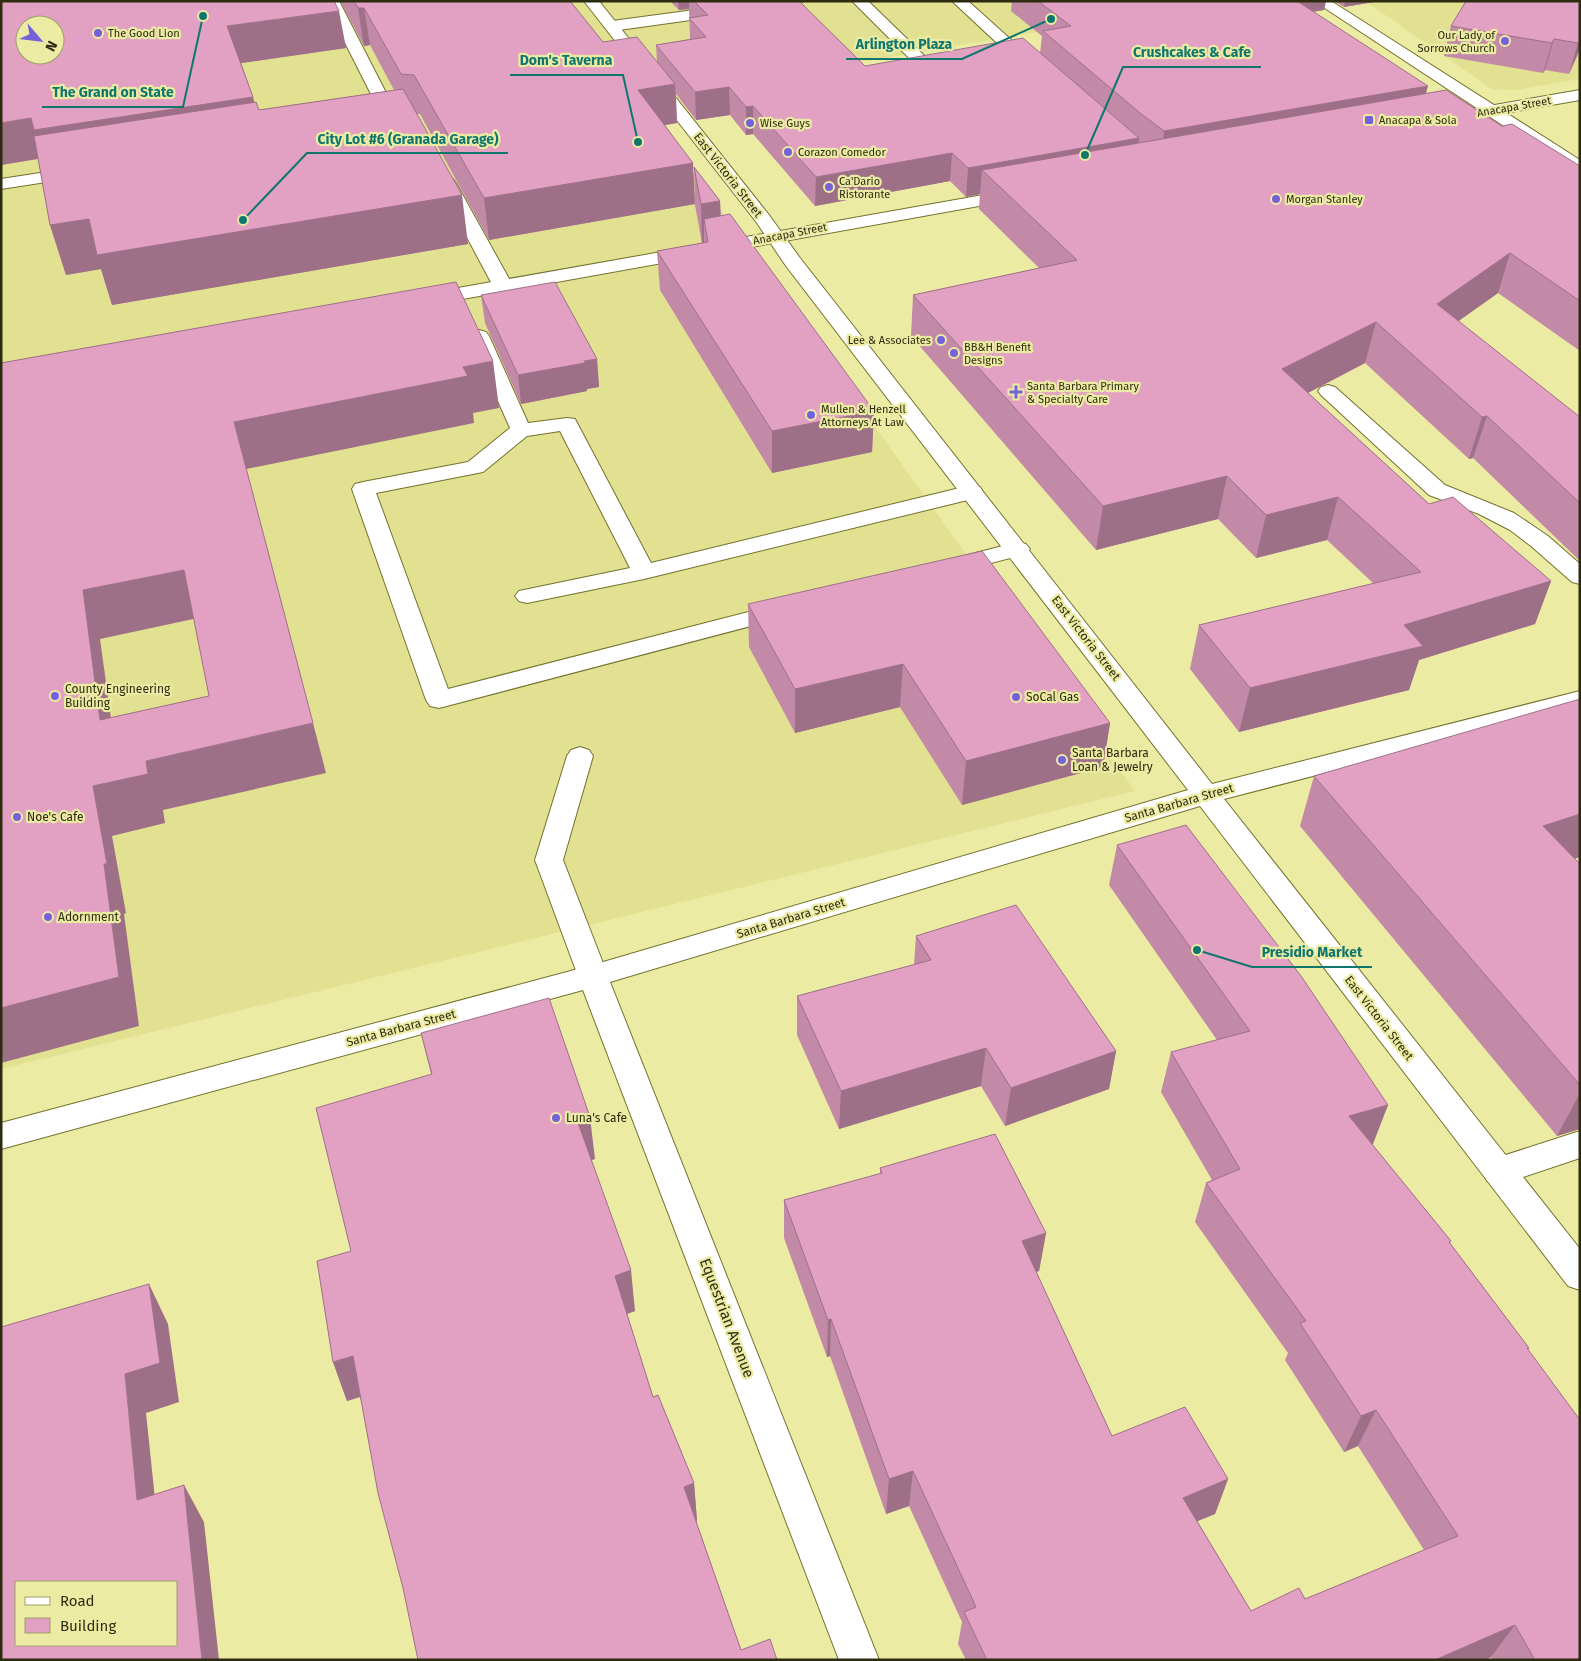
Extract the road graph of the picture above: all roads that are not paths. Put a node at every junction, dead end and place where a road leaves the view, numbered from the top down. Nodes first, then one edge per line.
1 (331, 1) edge
2 (591, 1) edge
3 (797, 1) edge
4 (859, 1) edge
5 (959, 1) edge
6 (1321, 1) edge
7 (612, 26) junction
8 (1022, 58) junction
9 (1004, 61) edge
10 (959, 68) edge
11 (1041, 74) edge
12 (1580, 95) edge
13 (1490, 110) junction
14 (412, 120) edge
15 (393, 122) junction
16 (1424, 123) edge
17 (373, 126) edge
18 (1580, 168) edge
19 (99, 169) edge
20 (440, 171) edge
21 (1, 184) edge
22 (1036, 190) edge
23 (776, 238) junction
24 (503, 286) junction
25 (403, 304) edge
26 (467, 309) junction
27 (1328, 391) dead end
28 (521, 430) junction
29 (972, 492) junction
30 (1018, 549) junction
31 (644, 572) junction
32 (924, 573) edge
33 (1580, 577) edge
34 (527, 596) dead end
35 (808, 604) edge
36 (1580, 699) edge
37 (580, 756) dead end
38 (1208, 795) junction
39 (594, 976) junction
40 (1, 1136) edge
41 (1580, 1144) edge
42 (1499, 1171) junction
43 (1580, 1275) edge
44 (859, 1660) edge

1 - 15 street
2 - 7 street, East Victoria Street
3 - 7 street
4 - 10 street
5 - 8 street
6 - 13 street
7 - 23 street, East Victoria Street
8 - 9 street
8 - 11 street
12 - 13 street, Anacapa Street
13 - 16 street, Anacapa Street
13 - 18 street
14 - 15 street
15 - 17 street
19 - 21 street
20 - 24 street
22 - 23 street, Anacapa Street
23 - 24 street, Anacapa Street
23 - 29 street, East Victoria Street
24 - 26 street, Anacapa Street
25 - 26 street, Anacapa Street
26 - 28 street
27 - 33 street
28 - 31 street
28 - 35 street
29 - 30 street, East Victoria Street
29 - 31 street
30 - 32 street
30 - 38 street, East Victoria Street
31 - 34 street
36 - 38 street, Santa Barbara Street
37 - 39 street, Equestrian Avenue
38 - 39 street, Santa Barbara Street
38 - 42 street, East Victoria Street
39 - 40 street, Santa Barbara Street
39 - 44 street, Equestrian Avenue
41 - 42 street
42 - 43 street, East Victoria Street

